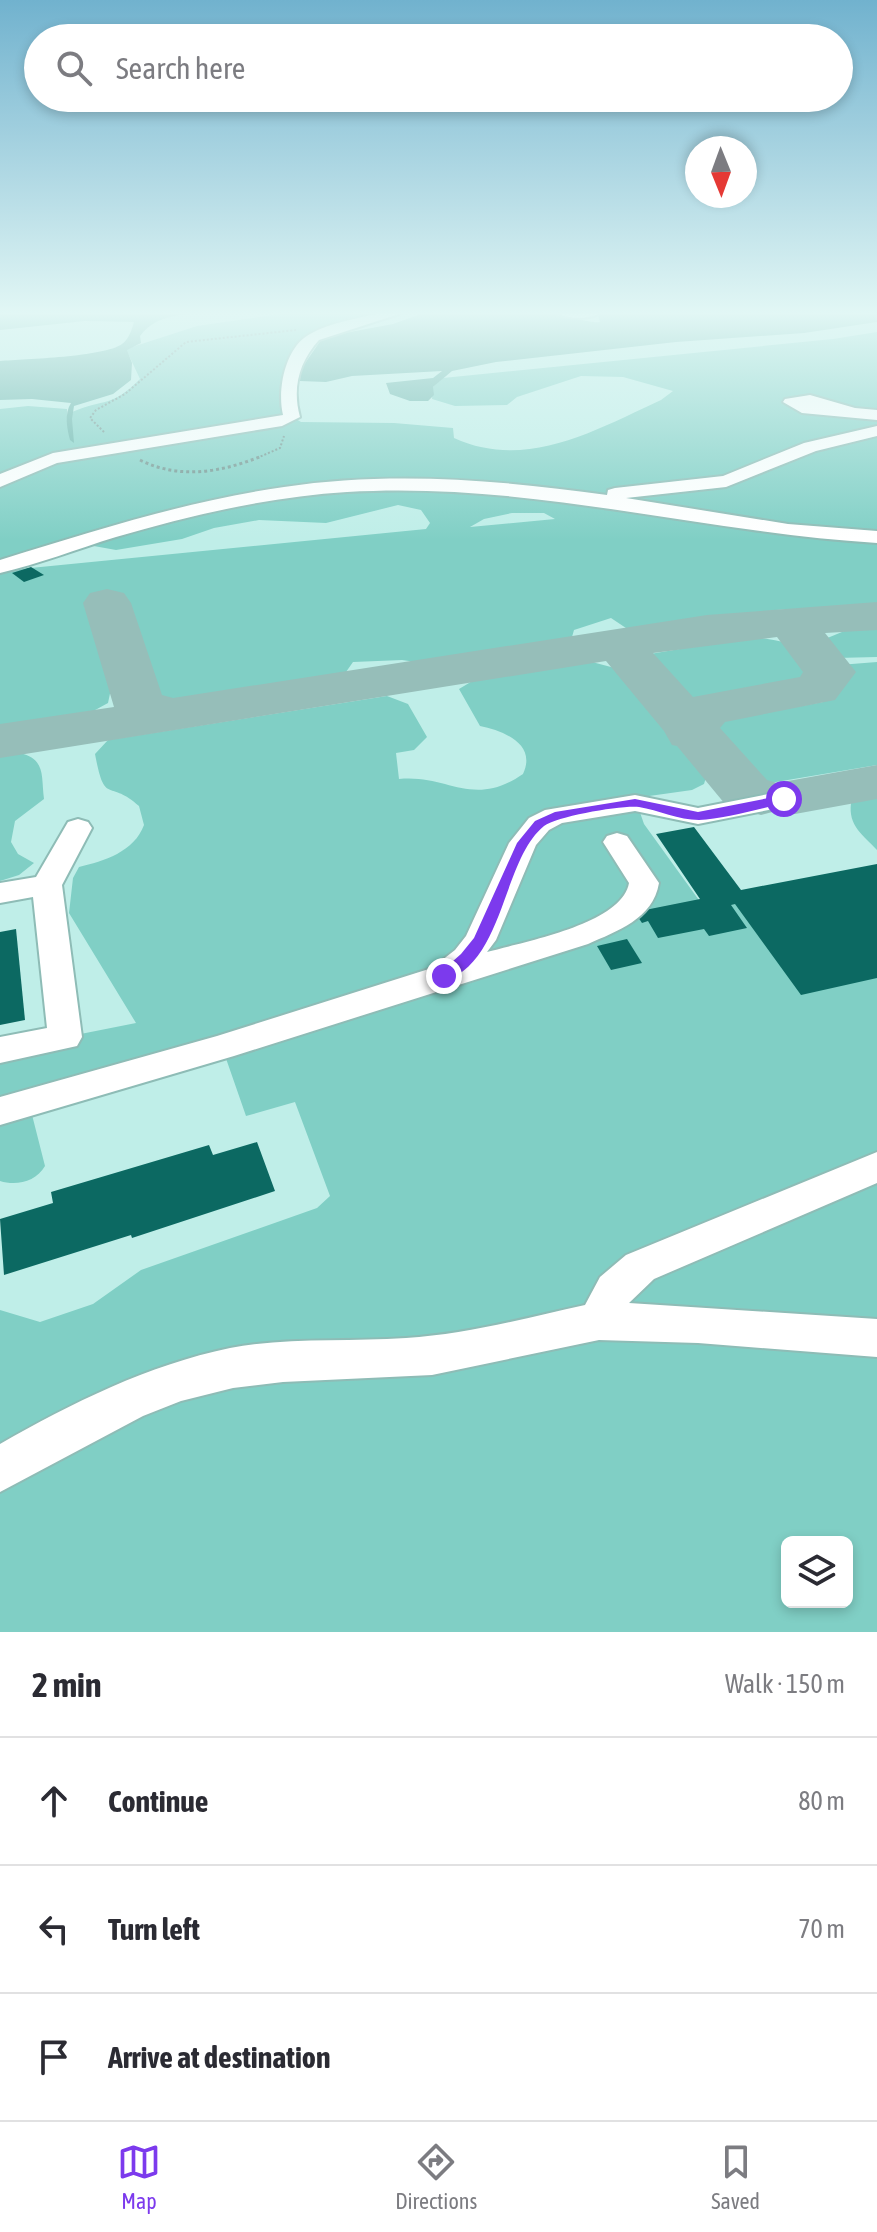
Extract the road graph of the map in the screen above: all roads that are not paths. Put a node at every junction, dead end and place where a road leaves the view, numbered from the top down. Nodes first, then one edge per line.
1 (288, 388) edge
2 (851, 412) dead end
3 (877, 415) edge
4 (877, 431) edge
5 (0, 481) edge
6 (586, 500) junction
7 (877, 537) edge
8 (0, 567) edge
9 (784, 799) dead end
10 (78, 828) dead end
11 (617, 842) dead end
12 (47, 885) junction
13 (0, 893) edge
14 (444, 976) junction
15 (0, 1050) edge
16 (0, 1111) edge
17 (877, 1167) edge
18 (599, 1321) junction
19 (877, 1338) edge
20 (0, 1469) edge

1 - 5 lane
2 - 3 lane
4 - 6 lane
6 - 7 lane
6 - 8 lane
9 - 14 lane
10 - 12 lane
11 - 14 lane
12 - 13 lane
12 - 15 lane
14 - 16 lane
17 - 18 lane
18 - 19 lane
18 - 20 lane

